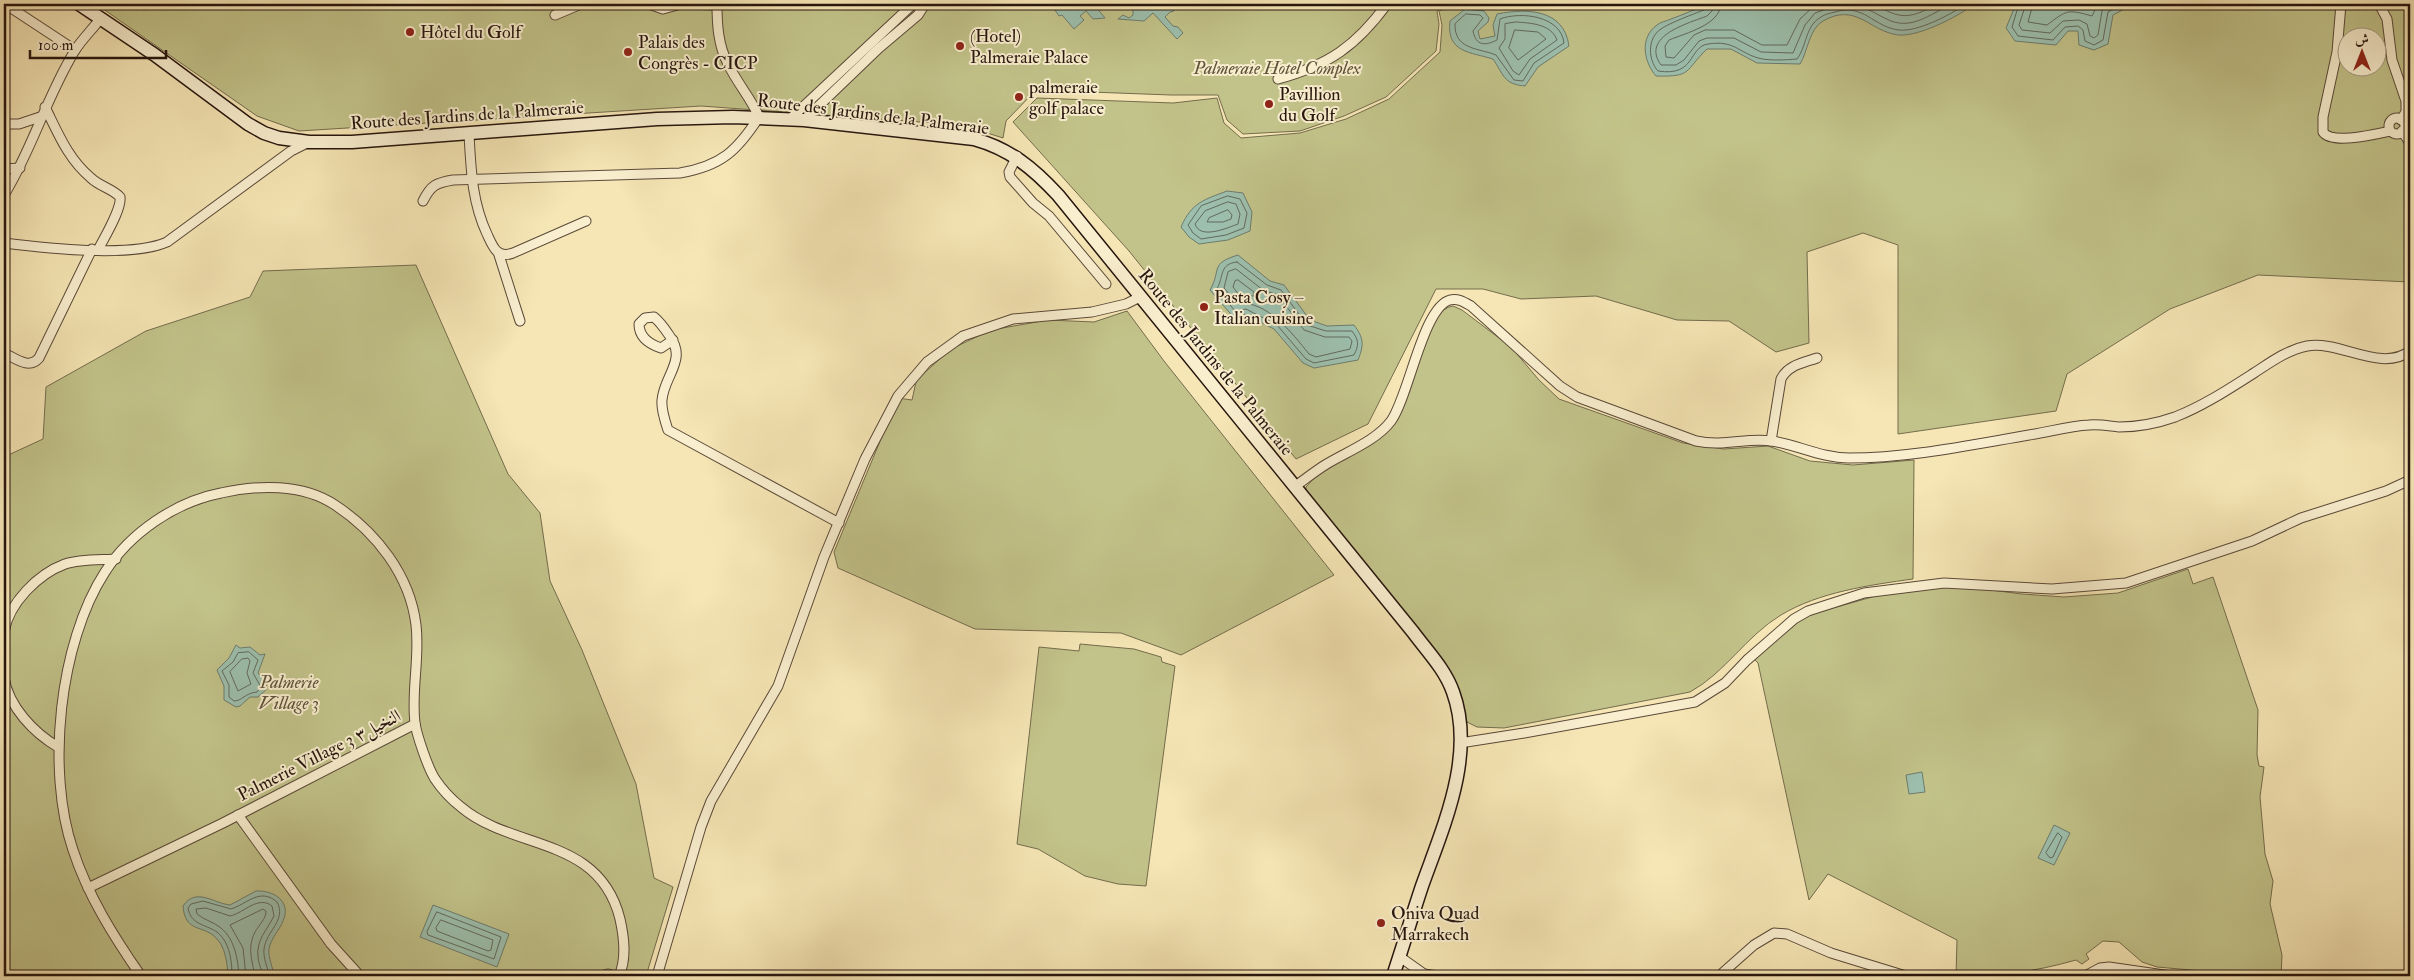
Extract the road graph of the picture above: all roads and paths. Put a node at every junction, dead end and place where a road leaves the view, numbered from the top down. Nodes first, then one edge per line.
1 (5, 4) edge
2 (79, 4) edge
3 (581, 4) edge
4 (650, 4) edge
5 (717, 4) edge
6 (913, 4) edge
7 (925, 4) edge
8 (1387, 4) edge
9 (2341, 4) edge
10 (2379, 4) edge
11 (555, 15) dead end
12 (100, 19) junction
13 (876, 45) junction
14 (75, 50) junction
15 (1278, 79) dead end
16 (45, 107) junction
17 (40, 117) junction
18 (759, 117) junction
19 (790, 119) junction
20 (804, 120) junction
21 (2401, 120) junction
22 (4, 124) edge
23 (2390, 131) junction
24 (2402, 131) junction
25 (470, 134) junction
26 (309, 142) junction
27 (2410, 143) edge
28 (1017, 156) junction
29 (20, 168) junction
30 (4, 169) edge
31 (471, 179) junction
32 (4, 195) edge
33 (423, 201) dead end
34 (586, 220) dead end
35 (4, 243) edge
36 (95, 249) junction
37 (499, 255) junction
38 (1106, 284) dead end
39 (1140, 297) junction
40 (520, 321) dead end
41 (674, 340) dead end
42 (2410, 351) edge
43 (4, 353) edge
44 (1817, 358) dead end
45 (1771, 441) junction
46 (2410, 480) edge
47 (1294, 487) junction
48 (839, 523) junction
49 (116, 559) junction
50 (4, 632) edge
51 (4, 678) edge
52 (415, 724) junction
53 (1460, 742) junction
54 (58, 747) junction
55 (238, 815) junction
56 (88, 888) junction
57 (1400, 957) junction
58 (1424, 974) junction
59 (356, 975) edge
60 (141, 976) edge
61 (601, 976) edge
62 (617, 976) edge
63 (657, 976) edge
64 (1393, 976) edge
65 (1407, 976) edge
66 (1438, 976) edge
67 (1718, 976) edge
68 (1906, 976) edge
69 (2085, 976) edge
70 (2171, 976) edge

1 - 14 street
2 - 12 street, Route des Jardins de la Palmeraie
3 - 11 street
4 - 5 street
5 - 18 street
6 - 13 street
7 - 13 street
8 - 15 street
9 - 23 street
10 - 21 street
12 - 14 street
12 - 26 street, Route des Jardins de la Palmeraie
13 - 19 street
13 - 20 street
14 - 16 street
16 - 17 street
16 - 36 street
17 - 22 street
17 - 29 street
18 - 19 street, Route des Jardins de la Palmeraie
18 - 25 street, Route des Jardins de la Palmeraie
18 - 31 street
19 - 20 street, Route des Jardins de la Palmeraie
20 - 28 street, Route des Jardins de la Palmeraie
21 - 23 street
21 - 24 street
23 - 24 street
24 - 27 street
25 - 26 street, Route des Jardins de la Palmeraie
25 - 31 street
26 - 36 street
28 - 38 street
28 - 39 street, Route des Jardins de la Palmeraie
29 - 30 street
29 - 32 street
31 - 33 street
31 - 37 street
34 - 37 street
35 - 36 street
36 - 43 street
37 - 40 street
39 - 47 street, Route des Jardins de la Palmeraie
39 - 48 street
41 - 48 street
42 - 45 street
44 - 45 street
45 - 47 street
46 - 53 street
47 - 53 street, Route des Jardins de la Palmeraie
48 - 63 street
49 - 50 street
49 - 52 street, Palmerie Village 3 النخيل٣
49 - 54 street, Palmerie Village 3 النخيل٣
51 - 54 street
52 - 55 street, Palmerie Village 3 النخيل٣
52 - 62 street, Palmerie Village 3 النخيل٣
53 - 57 street, Route des Jardins de la Palmeraie
54 - 56 street, Palmerie Village 3 النخيل٣
55 - 56 street, Palmerie Village 3 النخيل٣
55 - 59 street, Palmerie Village 3 النخيل٣
56 - 60 street, Palmerie Village 3 النخيل٣
57 - 58 street
57 - 64 street, Route des Jardins de la Palmeraie
58 - 65 street
58 - 66 street
61 - 62 street, Palmerie Village 3 النخيل٣
67 - 68 street
69 - 70 street

